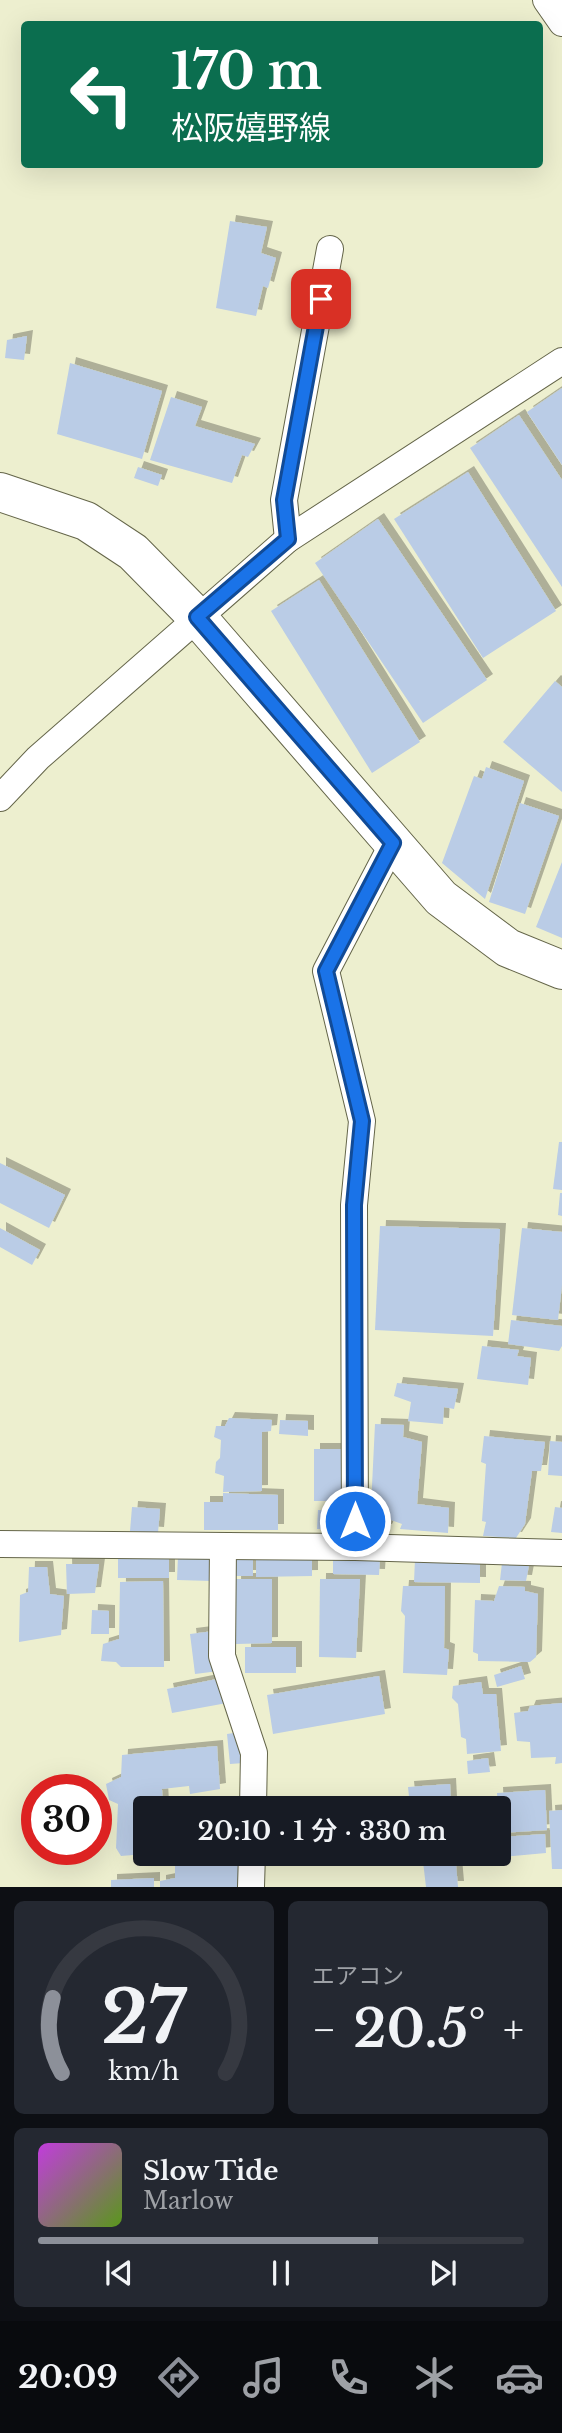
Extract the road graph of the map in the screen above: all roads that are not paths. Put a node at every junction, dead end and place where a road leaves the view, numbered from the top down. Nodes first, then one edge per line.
1 (546, 0) edge
2 (562, 23) edge
3 (330, 249) dead end
4 (562, 361) edge
5 (0, 492) edge
6 (288, 539) junction
7 (197, 617) junction
8 (0, 798) edge
9 (393, 843) junction
10 (562, 970) edge
11 (0, 1544) edge
12 (223, 1546) junction
13 (355, 1548) junction
14 (562, 1553) edge
15 (253, 1796) edge
16 (251, 1866) edge
17 (251, 1887) edge

1 - 2 street
3 - 6 street
4 - 6 street
5 - 7 main road
6 - 7 street
7 - 8 street
7 - 9 main road
9 - 10 main road
9 - 13 street
11 - 12 street
12 - 13 street
12 - 15 street
13 - 14 street
16 - 17 street

